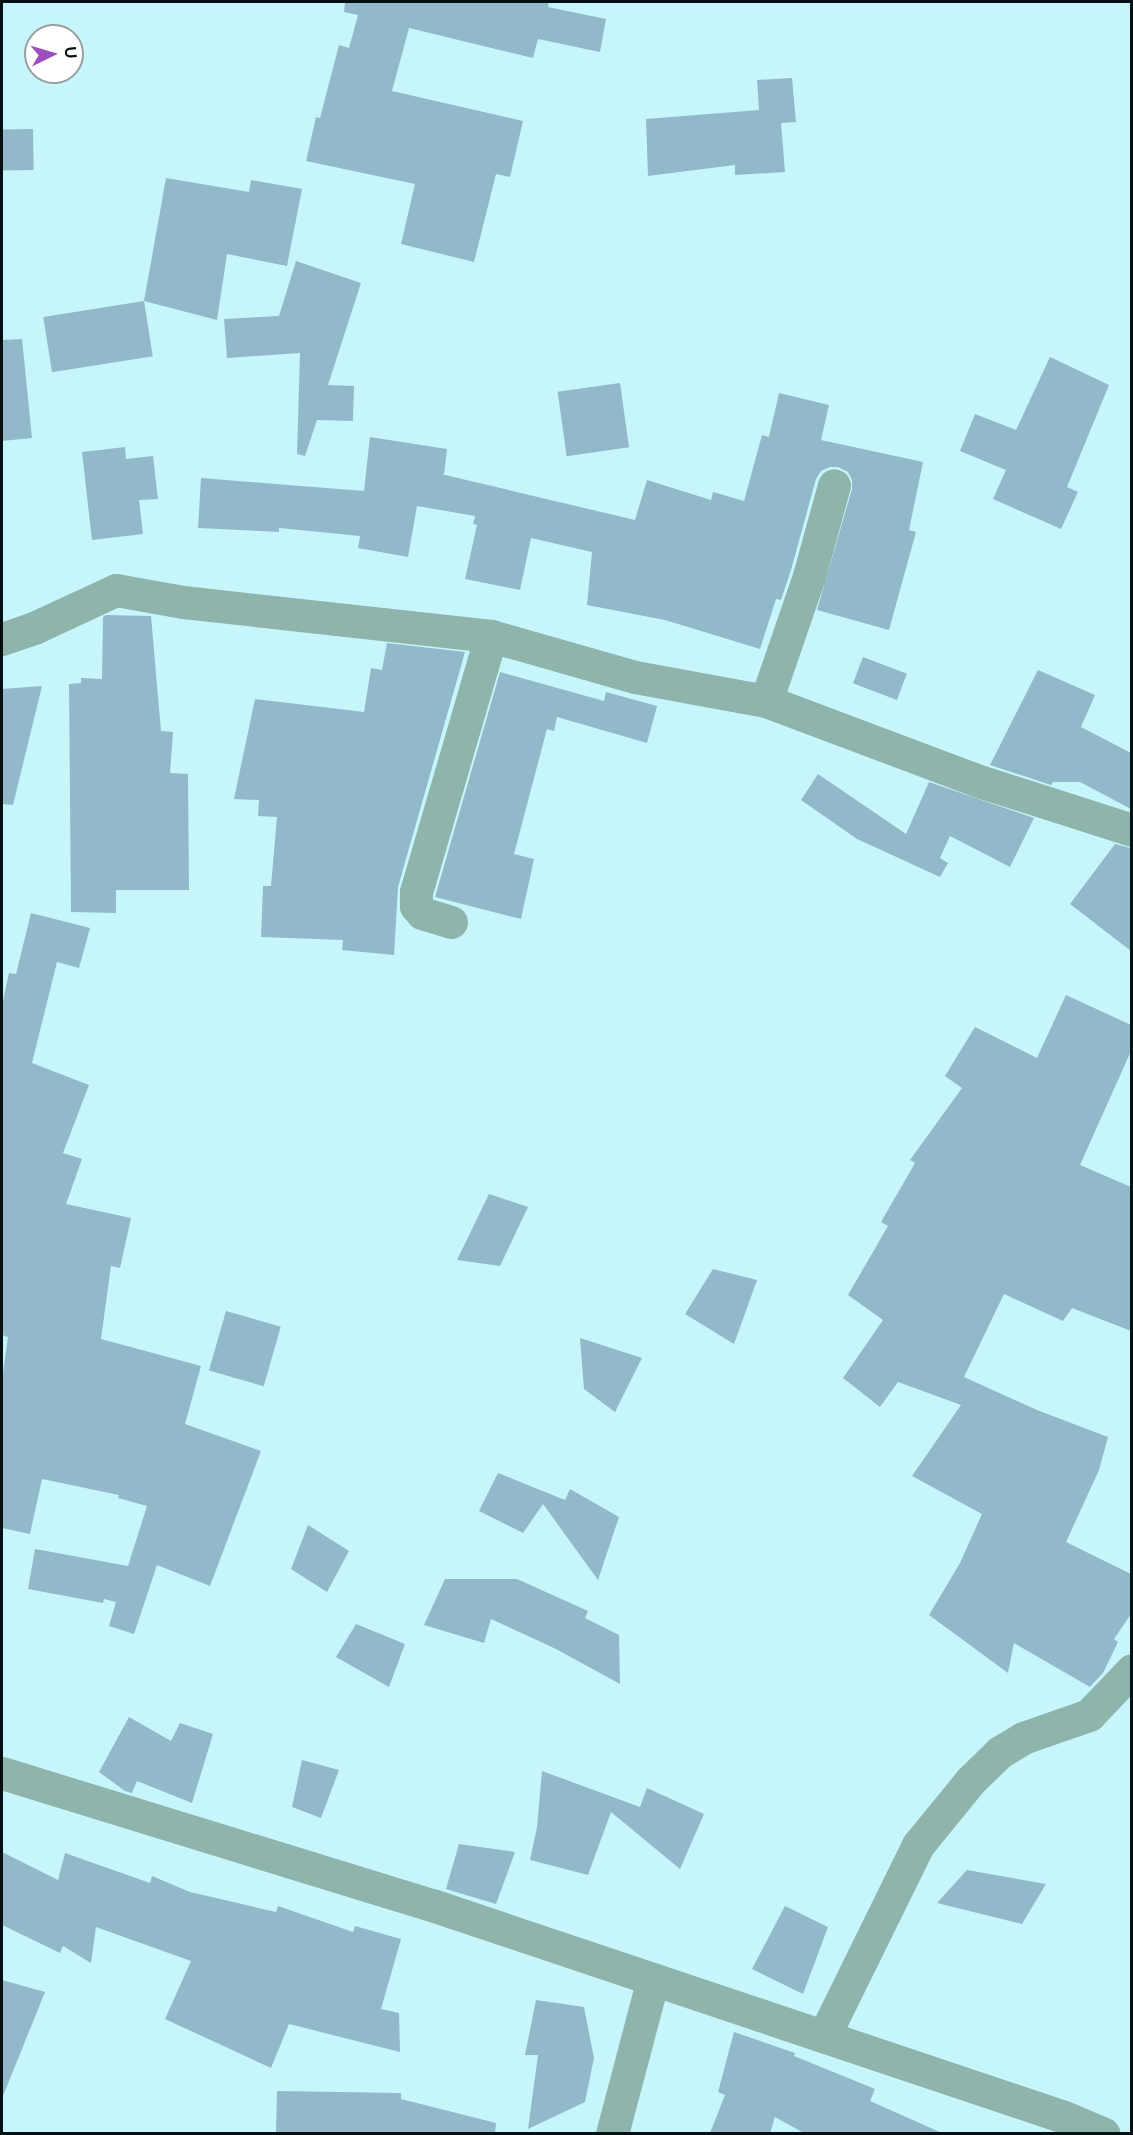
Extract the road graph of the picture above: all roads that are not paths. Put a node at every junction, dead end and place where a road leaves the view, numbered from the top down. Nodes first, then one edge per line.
1 (834, 485) dead end
2 (490, 636) junction
3 (2, 639) edge
4 (766, 701) junction
5 (1131, 830) edge
6 (451, 922) dead end
7 (1131, 1670) edge
8 (2, 1773) edge
9 (653, 1979) junction
10 (824, 2036) junction
11 (612, 2133) edge
12 (1104, 2133) edge

1 - 4 street
2 - 3 street
2 - 4 street
2 - 6 street
4 - 5 street
7 - 10 street
8 - 9 street
9 - 10 street
9 - 11 street
10 - 12 street

